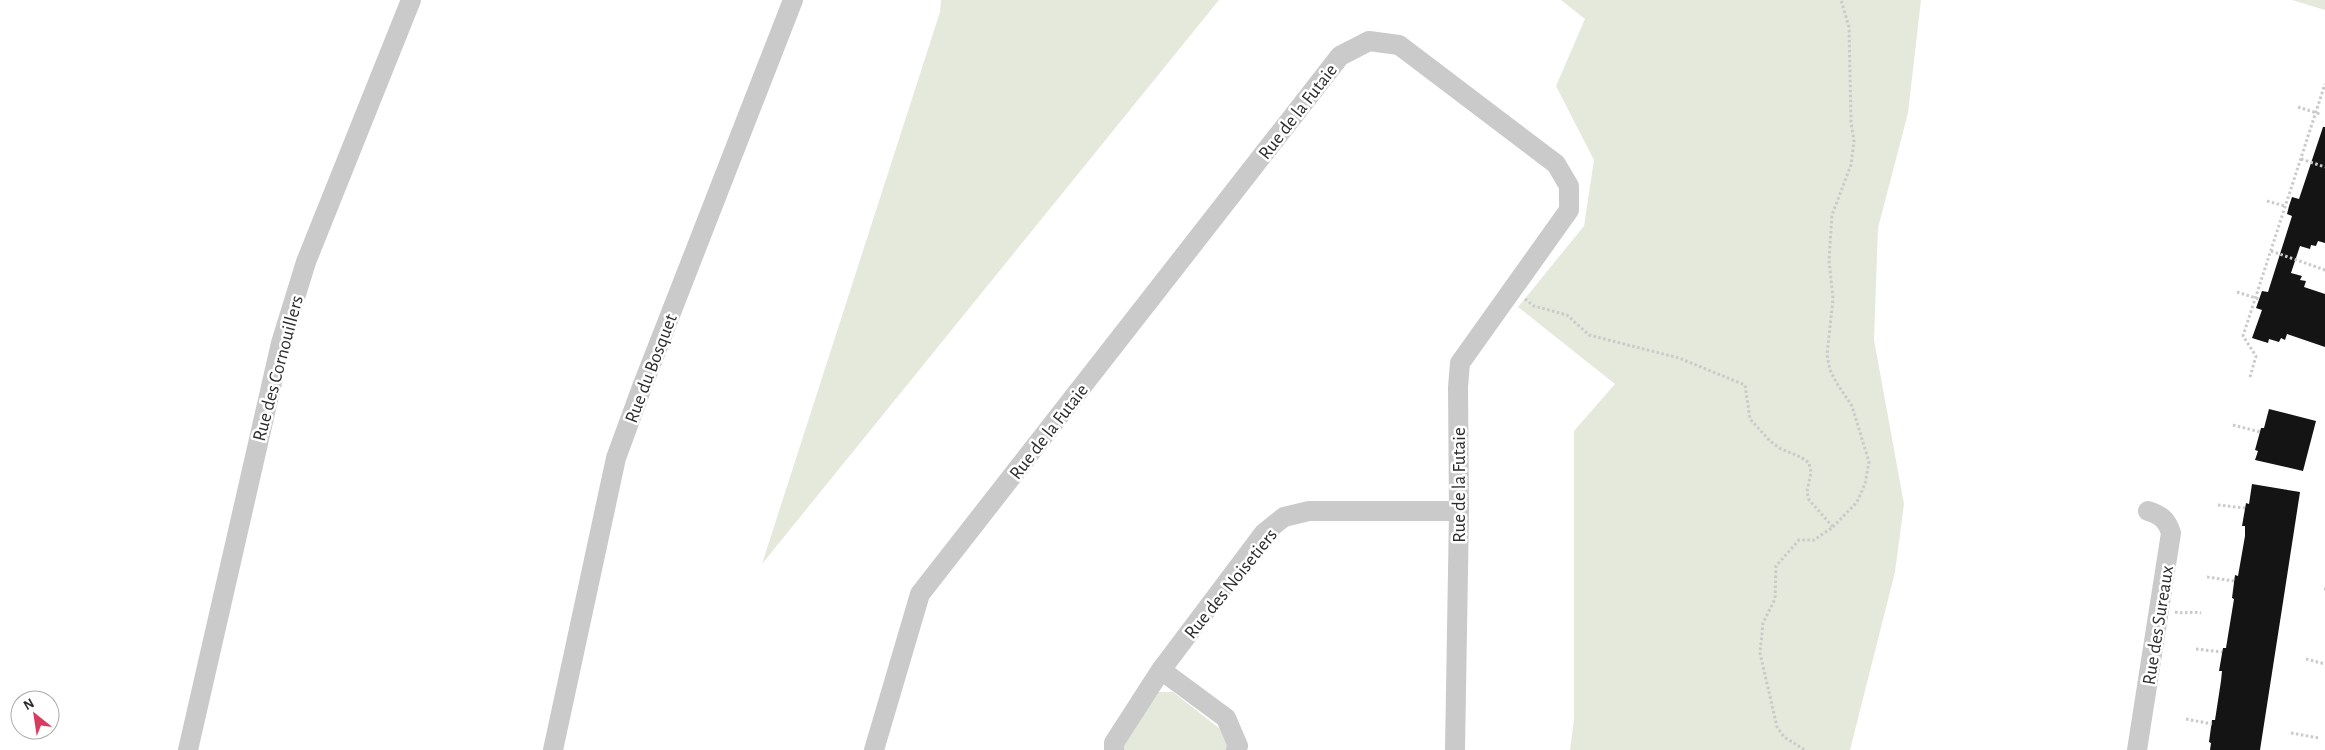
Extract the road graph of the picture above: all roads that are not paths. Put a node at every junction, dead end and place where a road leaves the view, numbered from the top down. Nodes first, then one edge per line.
1 (411, 0) edge
2 (793, 0) edge
3 (2148, 510) dead end
4 (1460, 511) junction
5 (1161, 670) junction
6 (188, 750) edge
7 (553, 750) edge
8 (874, 750) edge
9 (1114, 750) edge
10 (1236, 750) edge
11 (1455, 750) edge
12 (2137, 750) edge

1 - 6 street, Rue des Cornouillers
2 - 7 street, Rue du Bosquet
3 - 12 street, Rue des Sureaux
4 - 5 street, Rue des Noisetiers
4 - 8 street, Rue de la Futaie
4 - 11 street, Rue de la Futaie
5 - 9 street, Rue des Noisetiers
5 - 10 street

